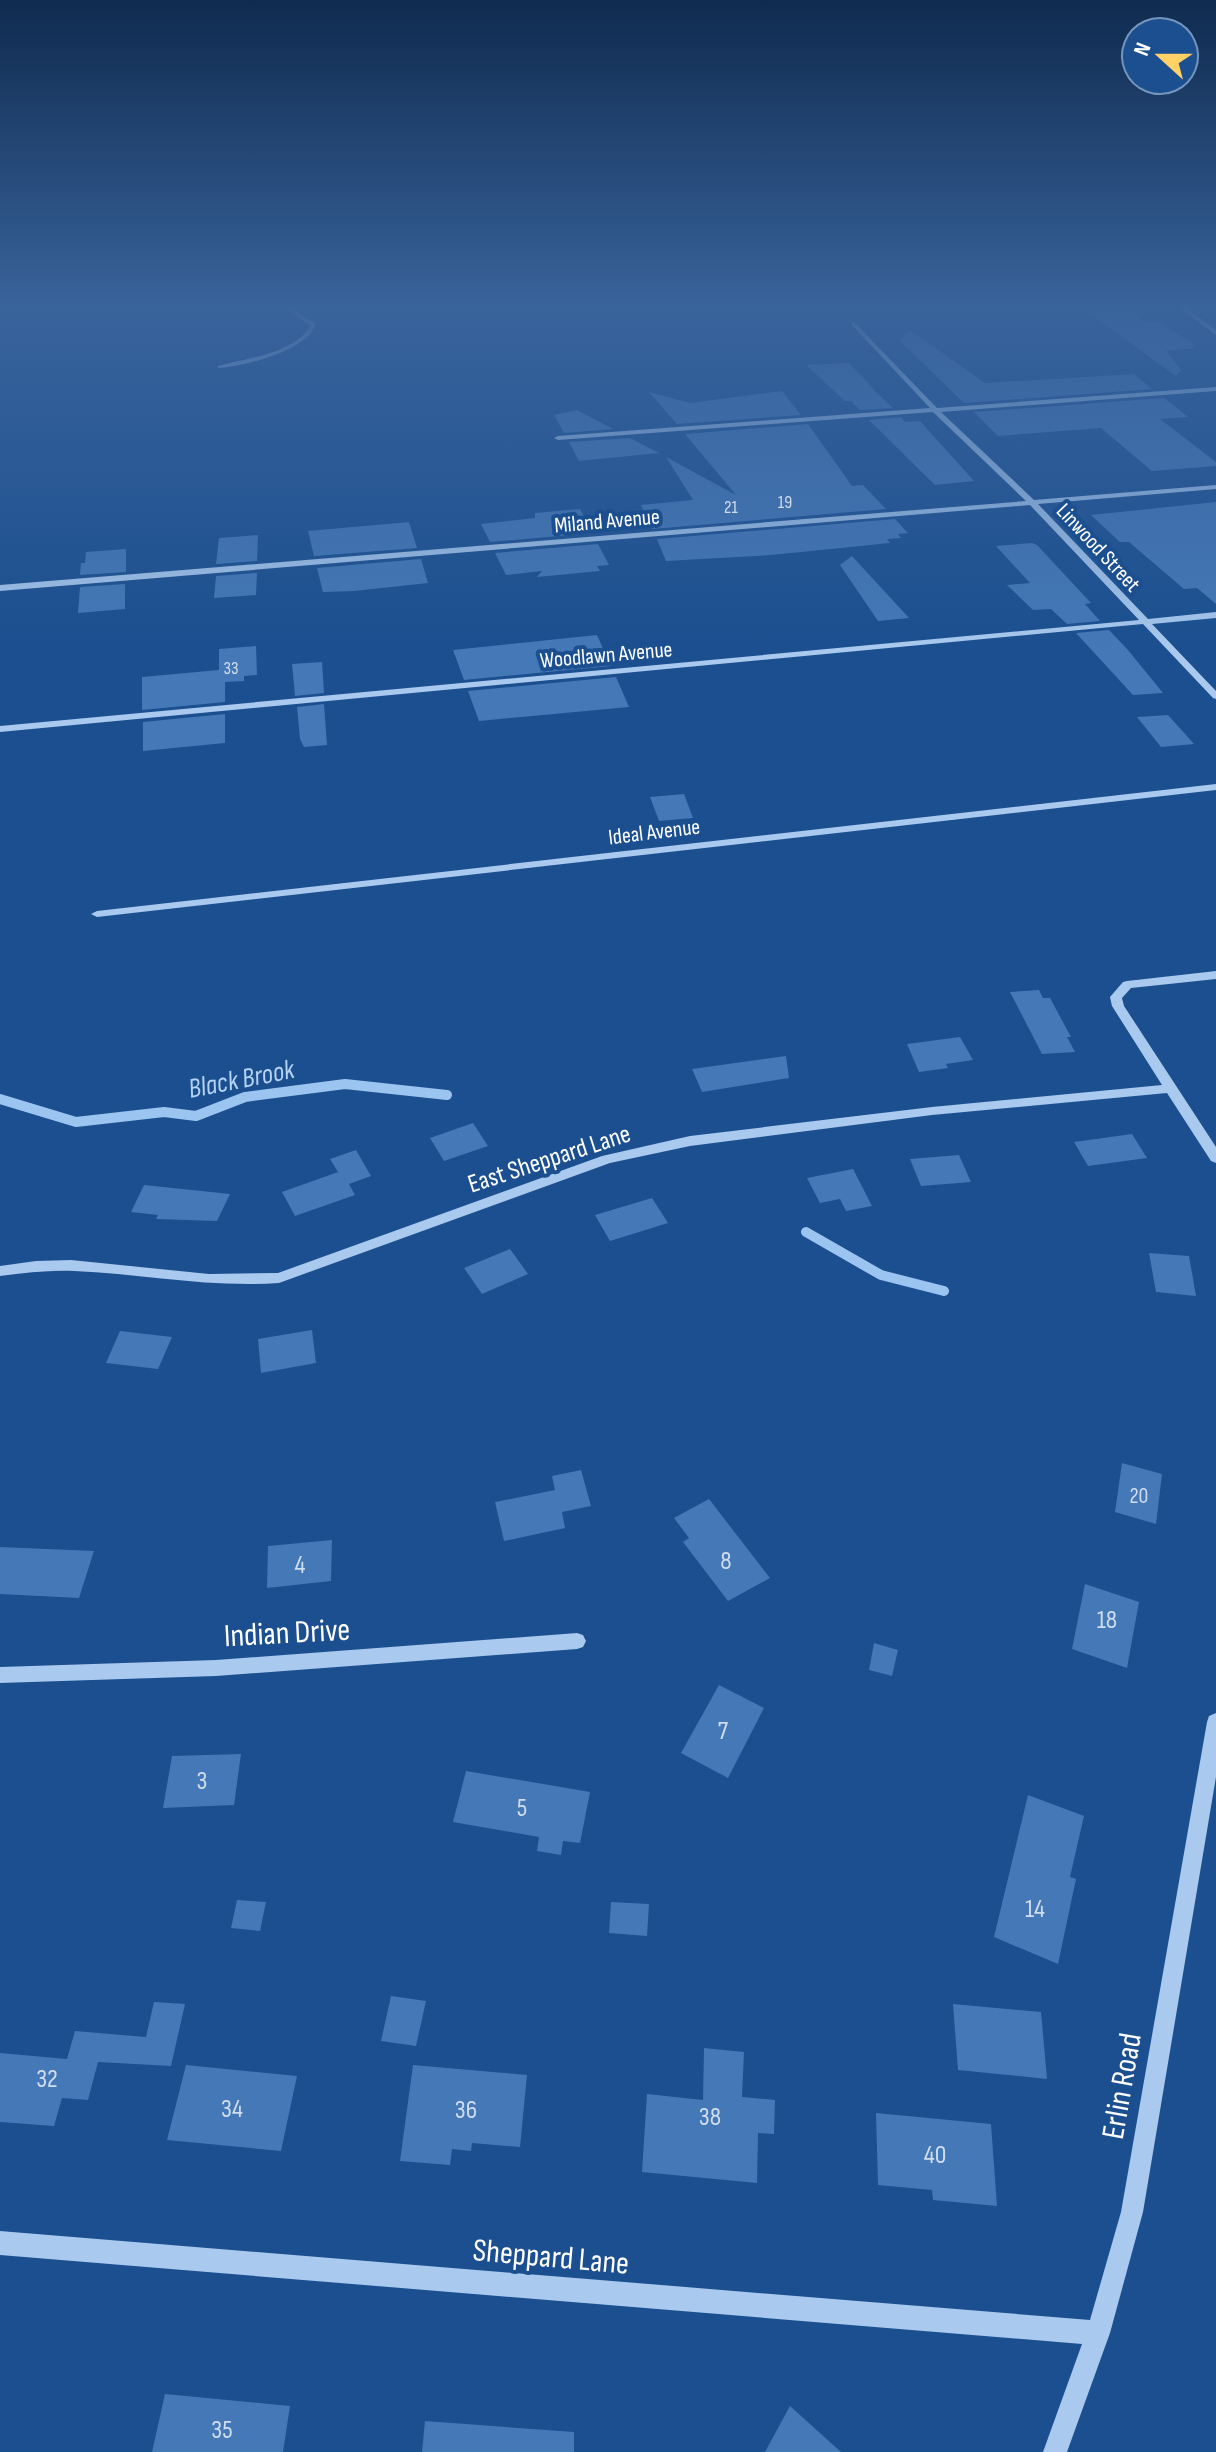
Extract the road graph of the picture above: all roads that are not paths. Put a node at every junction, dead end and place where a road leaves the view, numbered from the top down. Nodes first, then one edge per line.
1 (822, 418) edge
2 (944, 418) edge
3 (558, 438) dead end
4 (1216, 487) edge
5 (1033, 503) junction
6 (0, 588) edge
7 (1216, 615) edge
8 (1144, 621) junction
9 (1216, 696) edge
10 (0, 729) edge
11 (1216, 787) edge
12 (97, 914) dead end
13 (1216, 975) edge
14 (1171, 1088) junction
15 (1216, 1158) edge
16 (0, 1271) edge
17 (577, 1641) dead end
18 (0, 1675) edge
19 (1216, 1722) edge
20 (0, 2243) edge
21 (1098, 2333) junction
22 (1055, 2452) edge

1 - 3 street
2 - 5 street, Linwood Street
4 - 5 street, Miland Avenue
5 - 6 street, Miland Avenue
5 - 8 street, Linwood Street
7 - 8 street, Woodlawn Avenue
8 - 9 street, Linwood Street
8 - 10 street, Woodlawn Avenue
11 - 12 street, Ideal Avenue
13 - 14 street
14 - 15 street
14 - 16 street, East Sheppard Lane
17 - 18 street, Indian Drive
19 - 21 street, Erlin Road
20 - 21 street, Sheppard Lane
21 - 22 street, Erlin Road

